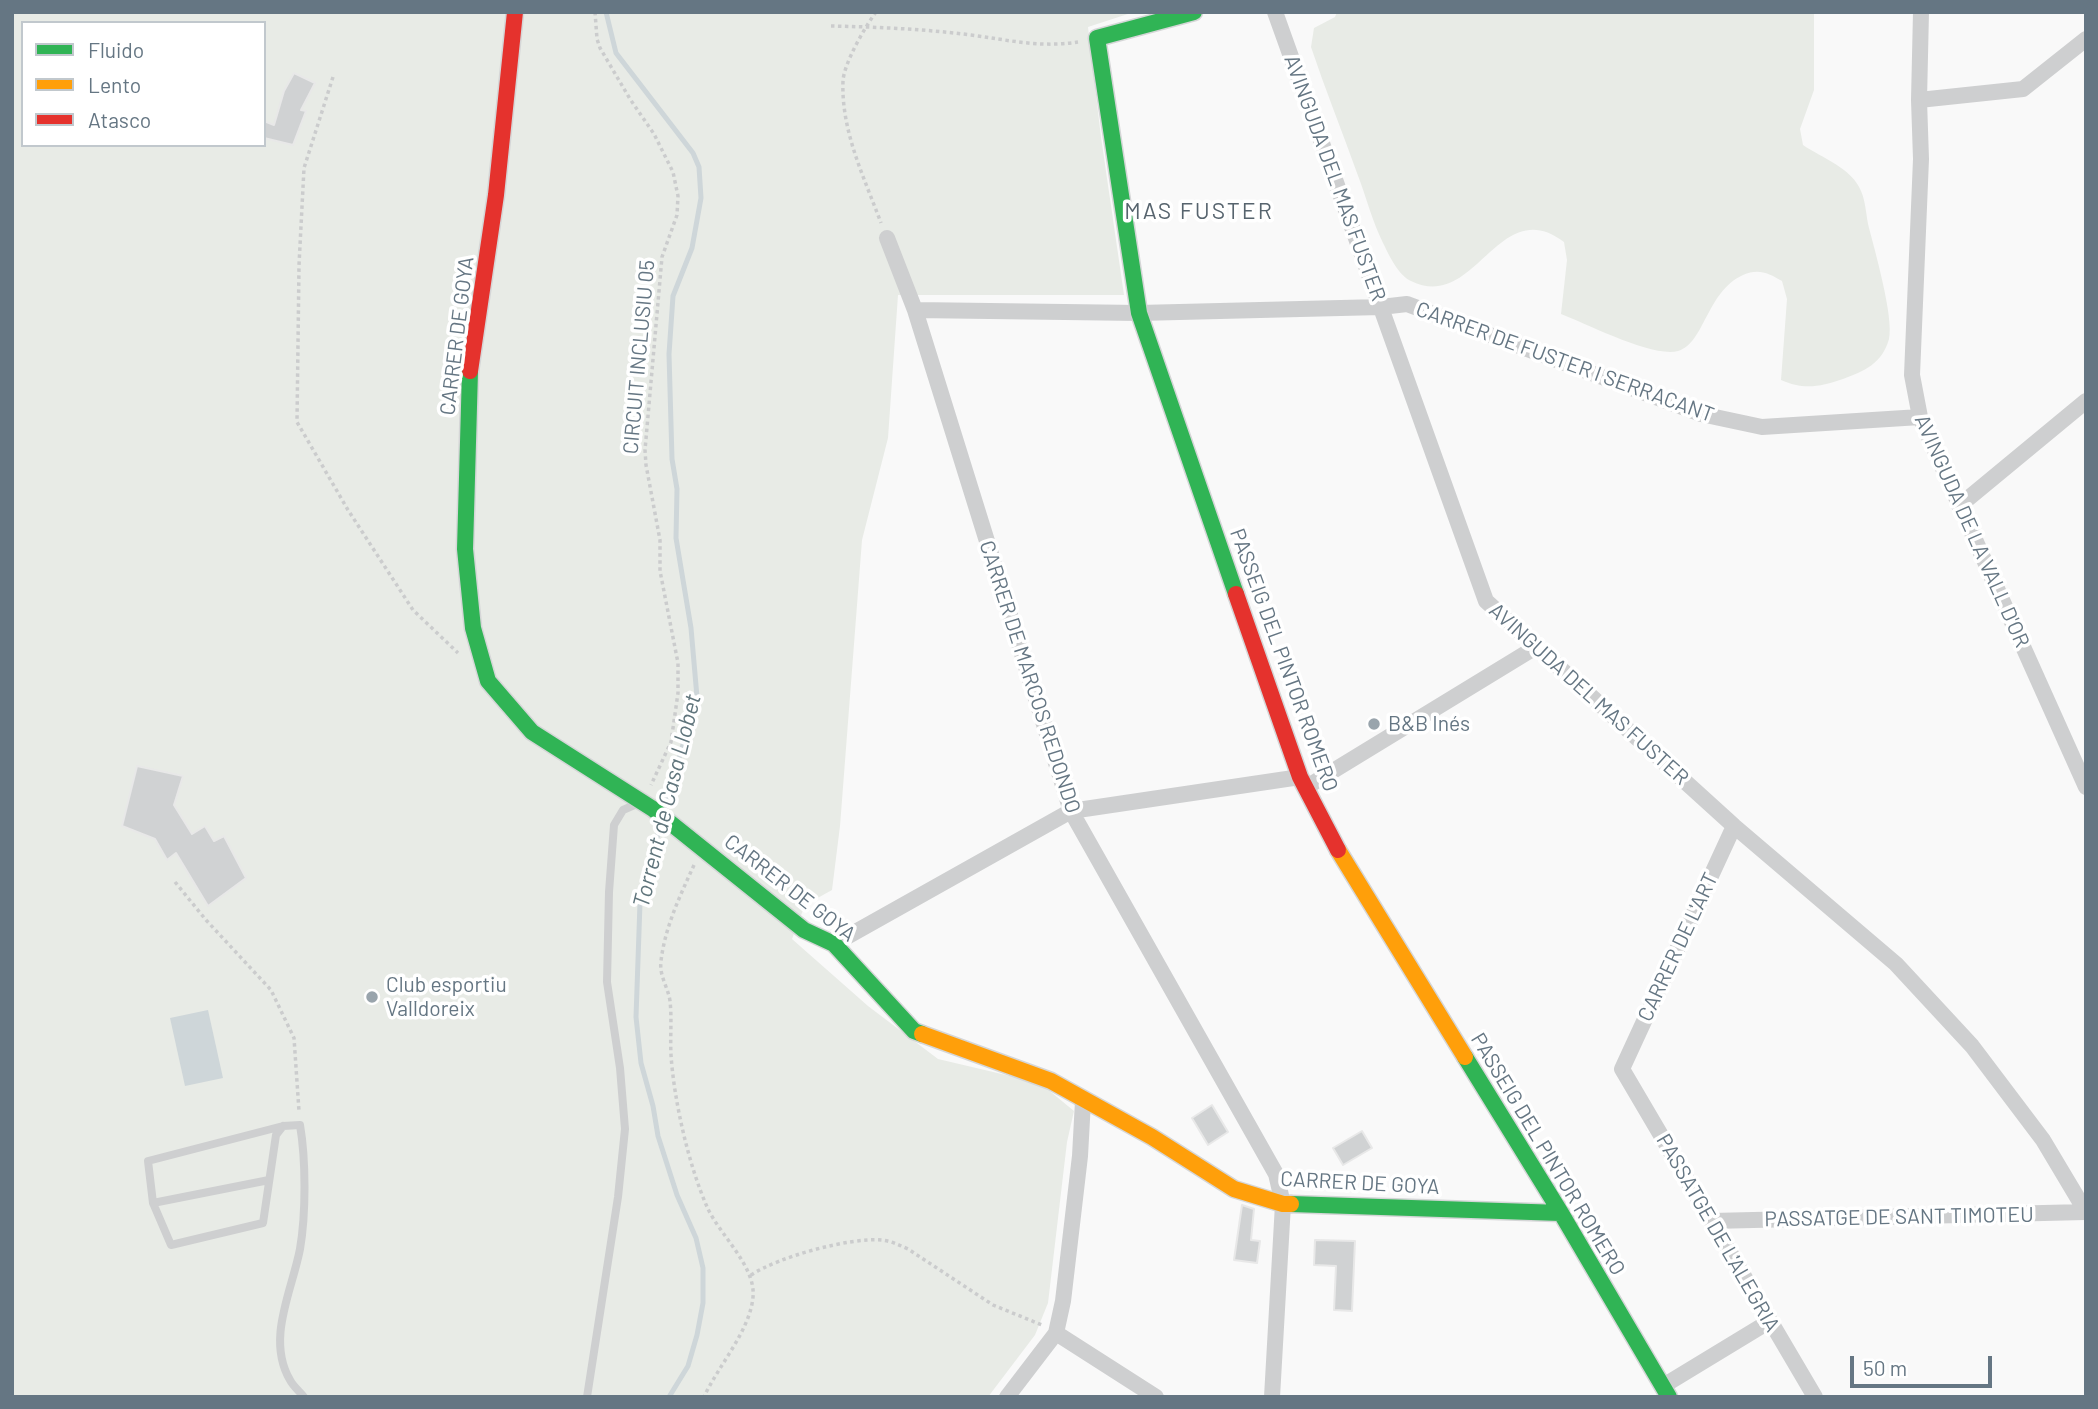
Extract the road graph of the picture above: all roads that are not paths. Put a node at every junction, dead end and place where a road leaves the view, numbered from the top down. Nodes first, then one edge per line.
1 (516, 12) edge
2 (1194, 12) edge
3 (1275, 12) edge
4 (1921, 12) edge
5 (2086, 39) edge
6 (1919, 100) junction
7 (887, 238) road end
8 (1381, 307) junction
9 (915, 310) junction
10 (1139, 313) junction
11 (2086, 401) edge
12 (1920, 417) junction
13 (1959, 506) junction
14 (1536, 647) junction
15 (1303, 782) junction
16 (2086, 787) edge
17 (647, 805) junction
18 (1070, 811) junction
19 (1734, 826) junction
20 (834, 944) junction
21 (1622, 1069) joint
22 (1083, 1101) junction
23 (283, 1126) junction
24 (269, 1180) junction
25 (153, 1203) junction
26 (1283, 1203) junction
27 (2086, 1212) edge
28 (1560, 1213) junction
29 (1712, 1222) junction
30 (1770, 1321) junction
31 (1056, 1334) junction
32 (1666, 1391) edge
33 (304, 1397) edge
34 (587, 1397) edge
35 (1007, 1397) edge
36 (1156, 1397) edge
37 (1272, 1397) edge
38 (1815, 1397) edge

1 - 17 street, CARRER DE GOYA
2 - 10 street, PASSEIG DEL PINTOR ROMERO
3 - 8 street, AVINGUDA DEL MAS FUSTER
4 - 6 street, AVINGUDA DE LA VALL D'OR
5 - 6 street
6 - 12 street, AVINGUDA DE LA VALL D'OR
7 - 9 street, CARRER DE MARCOS REDONDO
8 - 10 street, CARRER DE FUSTER I SERRACANT
8 - 12 street, CARRER DE FUSTER I SERRACANT
8 - 14 street, AVINGUDA DEL MAS FUSTER
9 - 10 street, CARRER DE FUSTER I SERRACANT
9 - 18 street, CARRER DE MARCOS REDONDO
10 - 15 street, PASSEIG DEL PINTOR ROMERO
11 - 13 street
12 - 13 street, AVINGUDA DE LA VALL D'OR
13 - 16 street, AVINGUDA DE LA VALL D'OR
14 - 15 street
14 - 19 street, AVINGUDA DEL MAS FUSTER
15 - 18 street
15 - 28 street, PASSEIG DEL PINTOR ROMERO
17 - 20 street, CARRER DE GOYA
17 - 34 lane
18 - 20 street
18 - 26 street, CARRER DE MARCOS REDONDO
19 - 21 street, CARRER DE L'ART
19 - 27 street, AVINGUDA DEL MAS FUSTER
20 - 22 street, CARRER DE GOYA
21 - 29 street, PASSATGE DE L'ALEGRIA
22 - 26 street, CARRER DE GOYA
22 - 31 street
23 - 24 lane
23 - 25 lane
23 - 33 lane
24 - 25 lane
24 - 25 lane
26 - 28 street, CARRER DE GOYA
26 - 37 street, CARRER DE MARCOS REDONDO
27 - 29 street, PASSATGE DE SANT TIMOTEU
28 - 32 street, PASSEIG DEL PINTOR ROMERO
29 - 30 street, PASSATGE DE L'ALEGRIA
30 - 32 street
30 - 38 street, PASSATGE DE L'ALEGRIA
31 - 35 street
31 - 36 street

